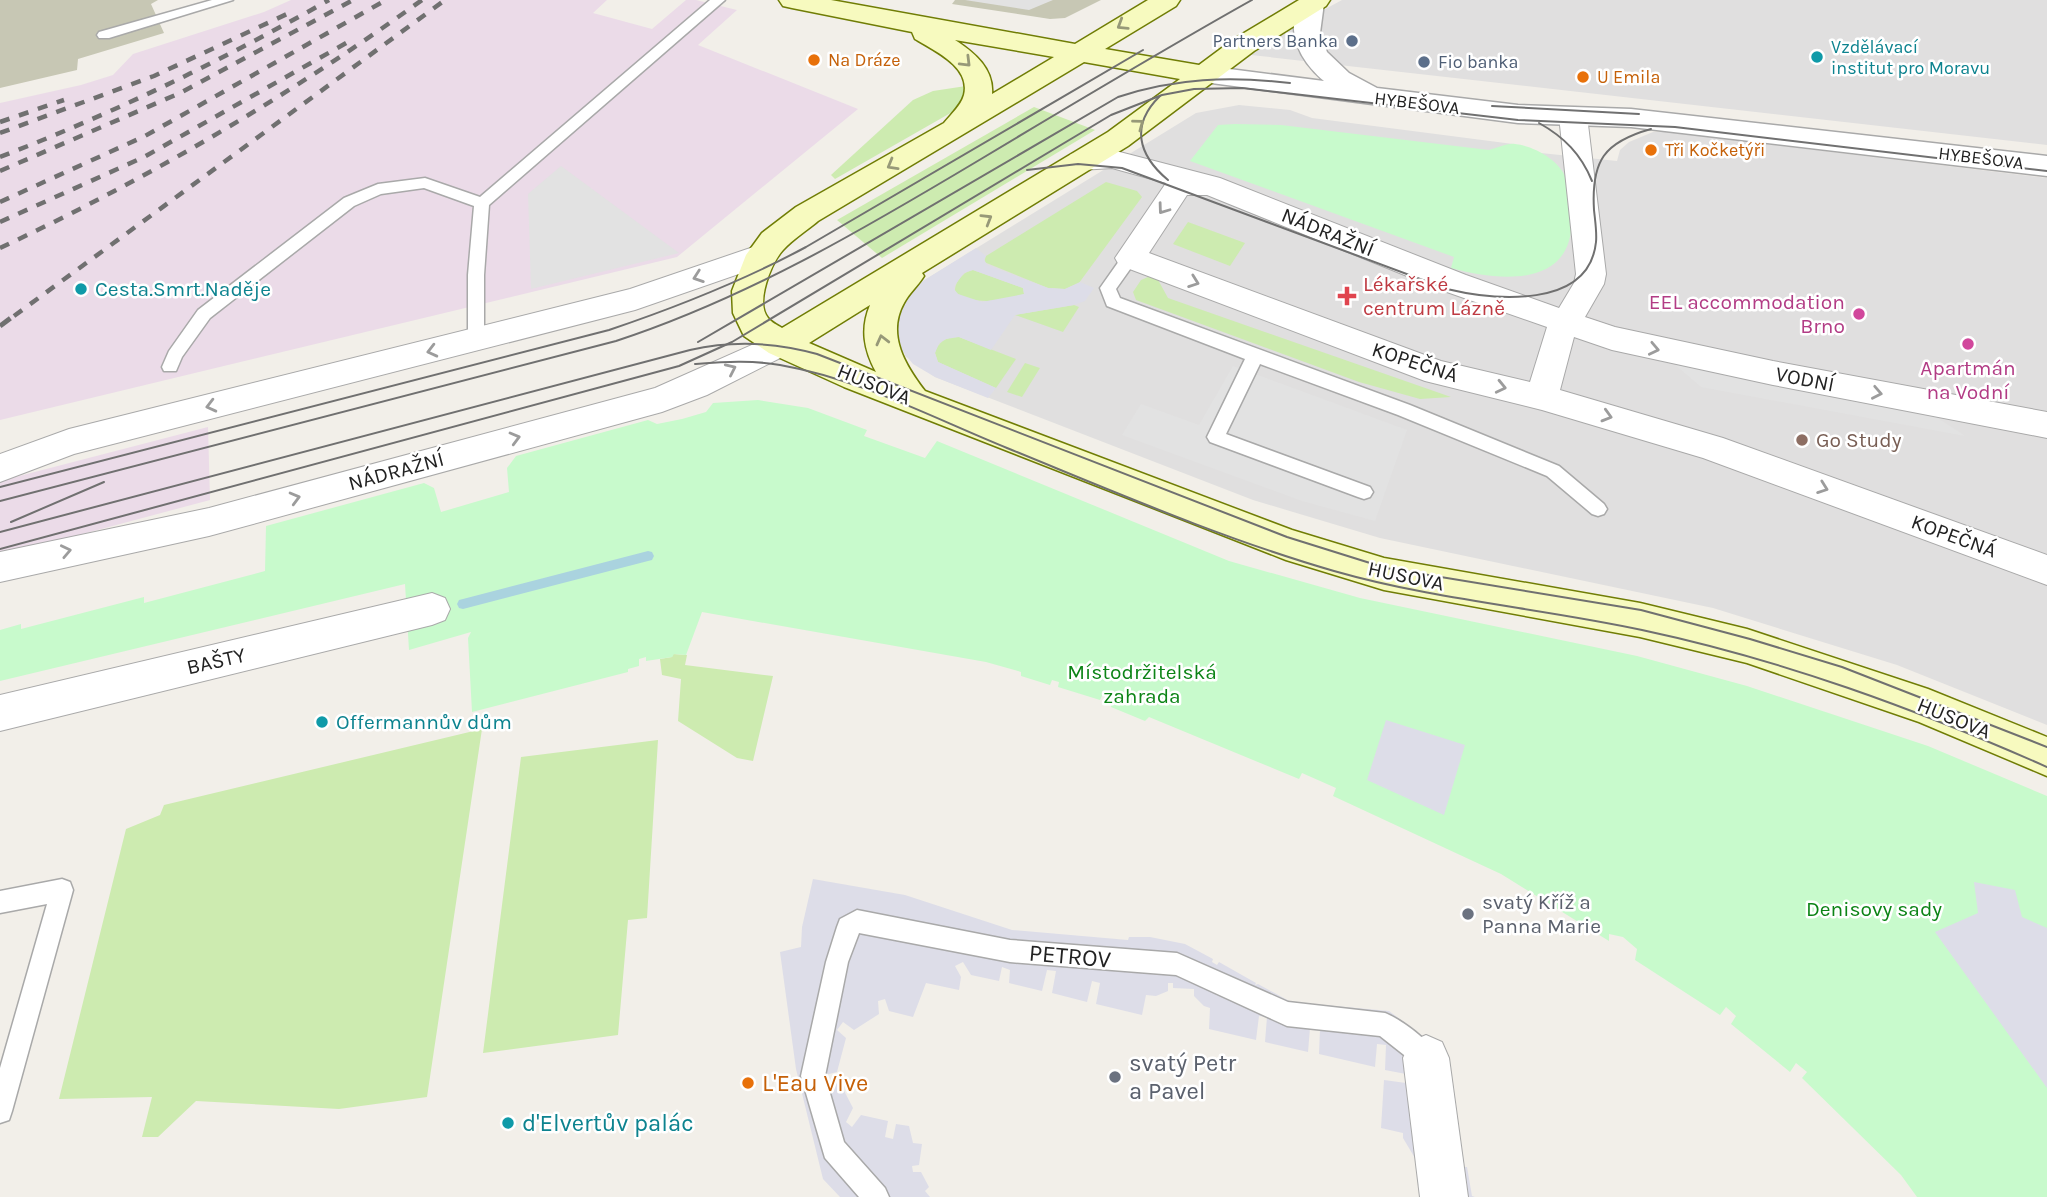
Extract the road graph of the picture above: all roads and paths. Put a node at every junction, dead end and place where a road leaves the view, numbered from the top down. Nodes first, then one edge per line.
1 (226, 0) edge
2 (796, 0) edge
3 (1167, 0) edge
4 (716, 2) edge
5 (1314, 2) edge
6 (910, 24) junction
7 (104, 35) dead end
8 (1079, 53) junction
9 (1206, 75) junction
10 (1386, 99) junction
11 (1573, 116) junction
12 (952, 131) junction
13 (1081, 161) junction
14 (2047, 166) edge
15 (1210, 185) junction
16 (482, 203) junction
17 (762, 255) junction
18 (929, 255) junction
19 (1130, 258) junction
20 (1565, 324) junction
21 (475, 340) junction
22 (781, 344) junction
23 (1255, 356) junction
24 (170, 368) dead end
25 (1542, 397) junction
26 (913, 400) junction
27 (1404, 410) joint
28 (2047, 425) edge
29 (0, 468) edge
30 (1364, 492) dead end
31 (1598, 509) dead end
32 (0, 567) edge
33 (2047, 570) edge
34 (432, 610) dead end
35 (0, 713) edge
36 (2047, 757) edge
37 (0, 902) edge
38 (1426, 1058) joint
39 (0, 1111) edge
40 (876, 1197) edge
41 (1444, 1197) edge

1 - 7 lane
2 - 6 main road, HYBEŠOVA
3 -> 8 main road
4 - 16 lane
5 - 9 main road, NÁDRAŽNÍ
5 - 10 street
6 - 8 main road, HYBEŠOVA
6 -> 12 main road
8 - 9 main road, HYBEŠOVA
8 - 12 main road
9 - 10 street, HYBEŠOVA
13 -> 9 main road, NÁDRAŽNÍ
10 - 11 street, HYBEŠOVA
11 - 14 street, HYBEŠOVA
11 - 20 street
12 -> 17 main road
13 - 15 street, NÁDRAŽNÍ
18 -> 13 main road, NÁDRAŽNÍ
15 -> 19 street
15 - 20 street, NÁDRAŽNÍ
16 - 21 lane
16 - 24 lane
17 -> 21 street
17 - 22 main road
18 - 22 main road, NÁDRAŽNÍ
26 -> 18 main road
19 - 23 lane
19 -> 25 street, KOPEČNÁ
20 - 25 street
20 -> 28 street, VODNÍ
21 -> 29 street
22 - 26 main road, HUSOVA
32 -> 22 street, NÁDRAŽNÍ
23 - 27 lane
23 - 30 lane
25 -> 33 street, KOPEČNÁ
26 - 36 main road, HUSOVA
27 - 31 lane
34 - 35 street, BAŠTY
37 - 39 lane
38 - 40 lane, PETROV
38 - 41 street, PETROV

